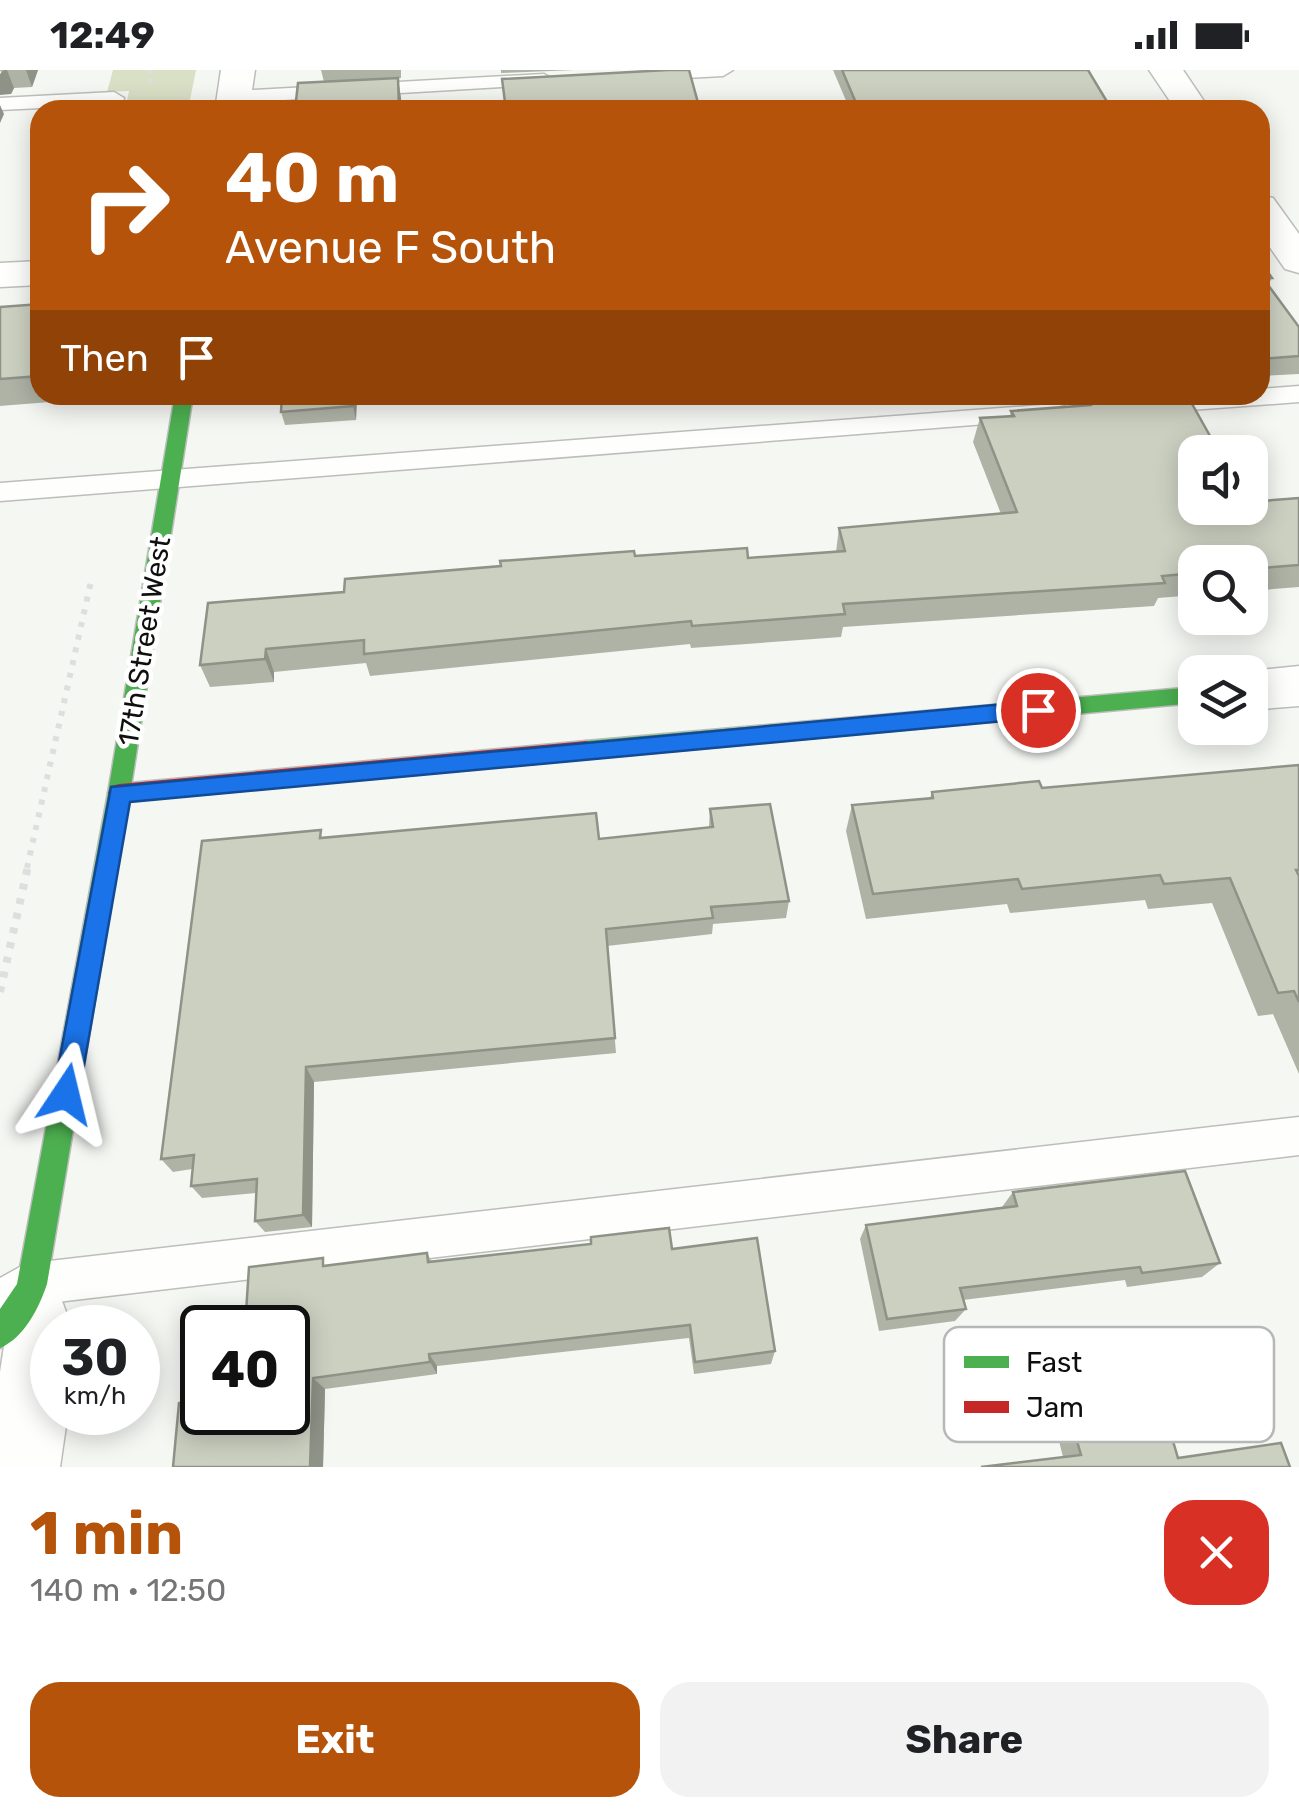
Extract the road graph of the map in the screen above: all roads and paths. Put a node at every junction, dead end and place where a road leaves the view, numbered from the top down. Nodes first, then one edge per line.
1 (724, 70) edge
2 (1166, 70) edge
3 (624, 76) edge
4 (564, 79) edge
5 (234, 92) edge
6 (76, 100) edge
7 (114, 100) edge
8 (1186, 100) edge
9 (30, 102) edge
10 (0, 104) edge
11 (1271, 194) edge
12 (1299, 261) edge
13 (30, 274) edge
14 (0, 275) edge
15 (1299, 394) edge
16 (1270, 396) edge
17 (182, 405) edge
18 (1149, 405) edge
19 (1122, 407) edge
20 (1082, 410) edge
21 (170, 479) junction
22 (113, 484) junction
23 (0, 492) edge
24 (1299, 686) edge
25 (1268, 689) edge
26 (1178, 697) edge
27 (120, 793) junction
28 (0, 992) edge
29 (1299, 1136) edge
30 (20, 1306) edge
31 (22, 1467) edge

1 - 3 lane
2 - 8 street
4 - 5 lane
6 - 7 lane
9 - 10 lane
11 - 12 street
13 - 14 street
15 - 16 lane
17 - 21 street, 17th Street West
18 - 19 lane
20 - 21 lane
21 - 22 lane
21 - 27 street, 17th Street West
22 - 23 lane
22 - 28 path
24 - 25 street
26 - 27 street
27 - 30 street, 17th Street West
29 - 30 lane
30 - 31 street, 17th Street West

